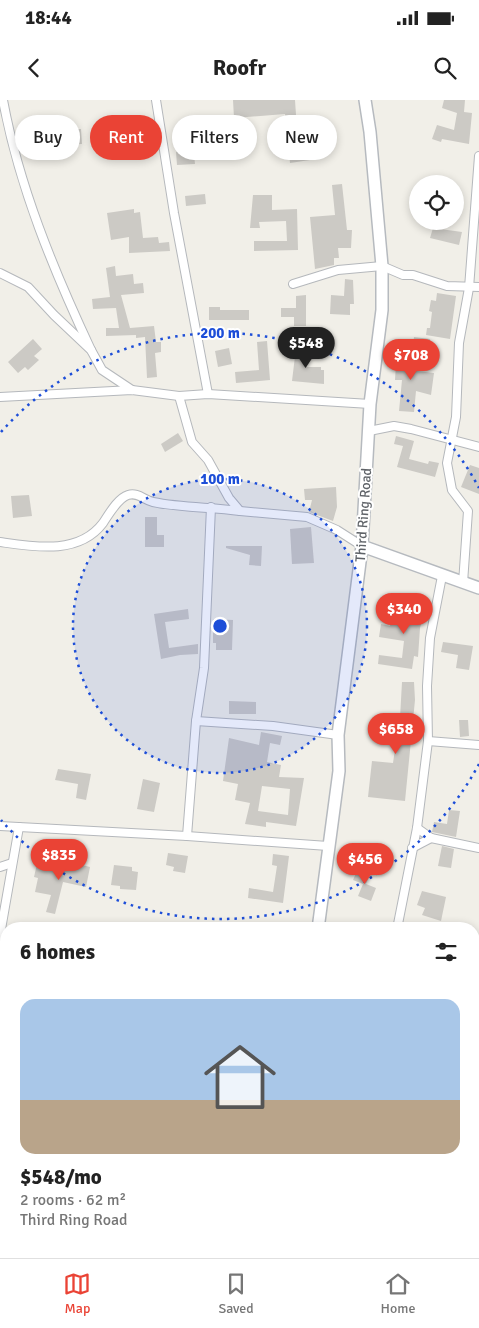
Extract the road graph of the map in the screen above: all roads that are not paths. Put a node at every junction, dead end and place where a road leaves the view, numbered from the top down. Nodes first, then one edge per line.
1 (3, 100) edge
2 (156, 100) edge
3 (365, 100) edge
4 (479, 156) edge
5 (382, 266) junction
6 (0, 274) edge
7 (293, 284) dead end
8 (479, 287) edge
9 (469, 288) junction
10 (91, 350) junction
11 (132, 390) junction
12 (208, 394) junction
13 (179, 396) junction
14 (0, 397) edge
15 (370, 404) junction
16 (369, 431) junction
17 (451, 440) junction
18 (479, 447) edge
19 (211, 507) junction
20 (240, 512) junction
21 (0, 542) edge
22 (362, 546) junction
23 (442, 576) junction
24 (463, 583) junction
25 (479, 588) edge
26 (196, 721) junction
27 (338, 734) junction
28 (428, 741) junction
29 (479, 745) edge
30 (0, 826) edge
31 (19, 827) junction
32 (418, 828) junction
33 (187, 836) junction
34 (431, 838) junction
35 (328, 846) junction
36 (412, 848) junction
37 (479, 848) edge
38 (12, 863) junction
39 (0, 867) edge
40 (2, 922) edge
41 (319, 922) edge
42 (398, 922) edge

1 - 10 street
2 - 12 street
3 - 5 street, Third Ring Road
4 - 9 street
5 - 7 street
5 - 9 street
5 - 15 street, Third Ring Road
6 - 10 street
8 - 9 street
9 - 17 street
10 - 11 street
11 - 13 street
11 - 14 street
12 - 13 street
12 - 15 street
13 - 20 street
15 - 16 street, Third Ring Road
16 - 17 street
16 - 22 street, Third Ring Road
17 - 18 street
17 - 24 street
19 - 20 street
19 - 21 street
19 - 26 street
20 - 22 street
22 - 23 street
22 - 27 street, Third Ring Road
23 - 24 street
23 - 28 street
24 - 25 street
26 - 27 street
26 - 33 street
27 - 35 street, Third Ring Road
28 - 29 street
28 - 32 street
30 - 31 street
31 - 33 street
31 - 38 street
32 - 34 street
32 - 36 street
33 - 35 street
34 - 36 street
34 - 37 street
35 - 41 street, Third Ring Road
36 - 42 street
38 - 39 street
38 - 40 street

